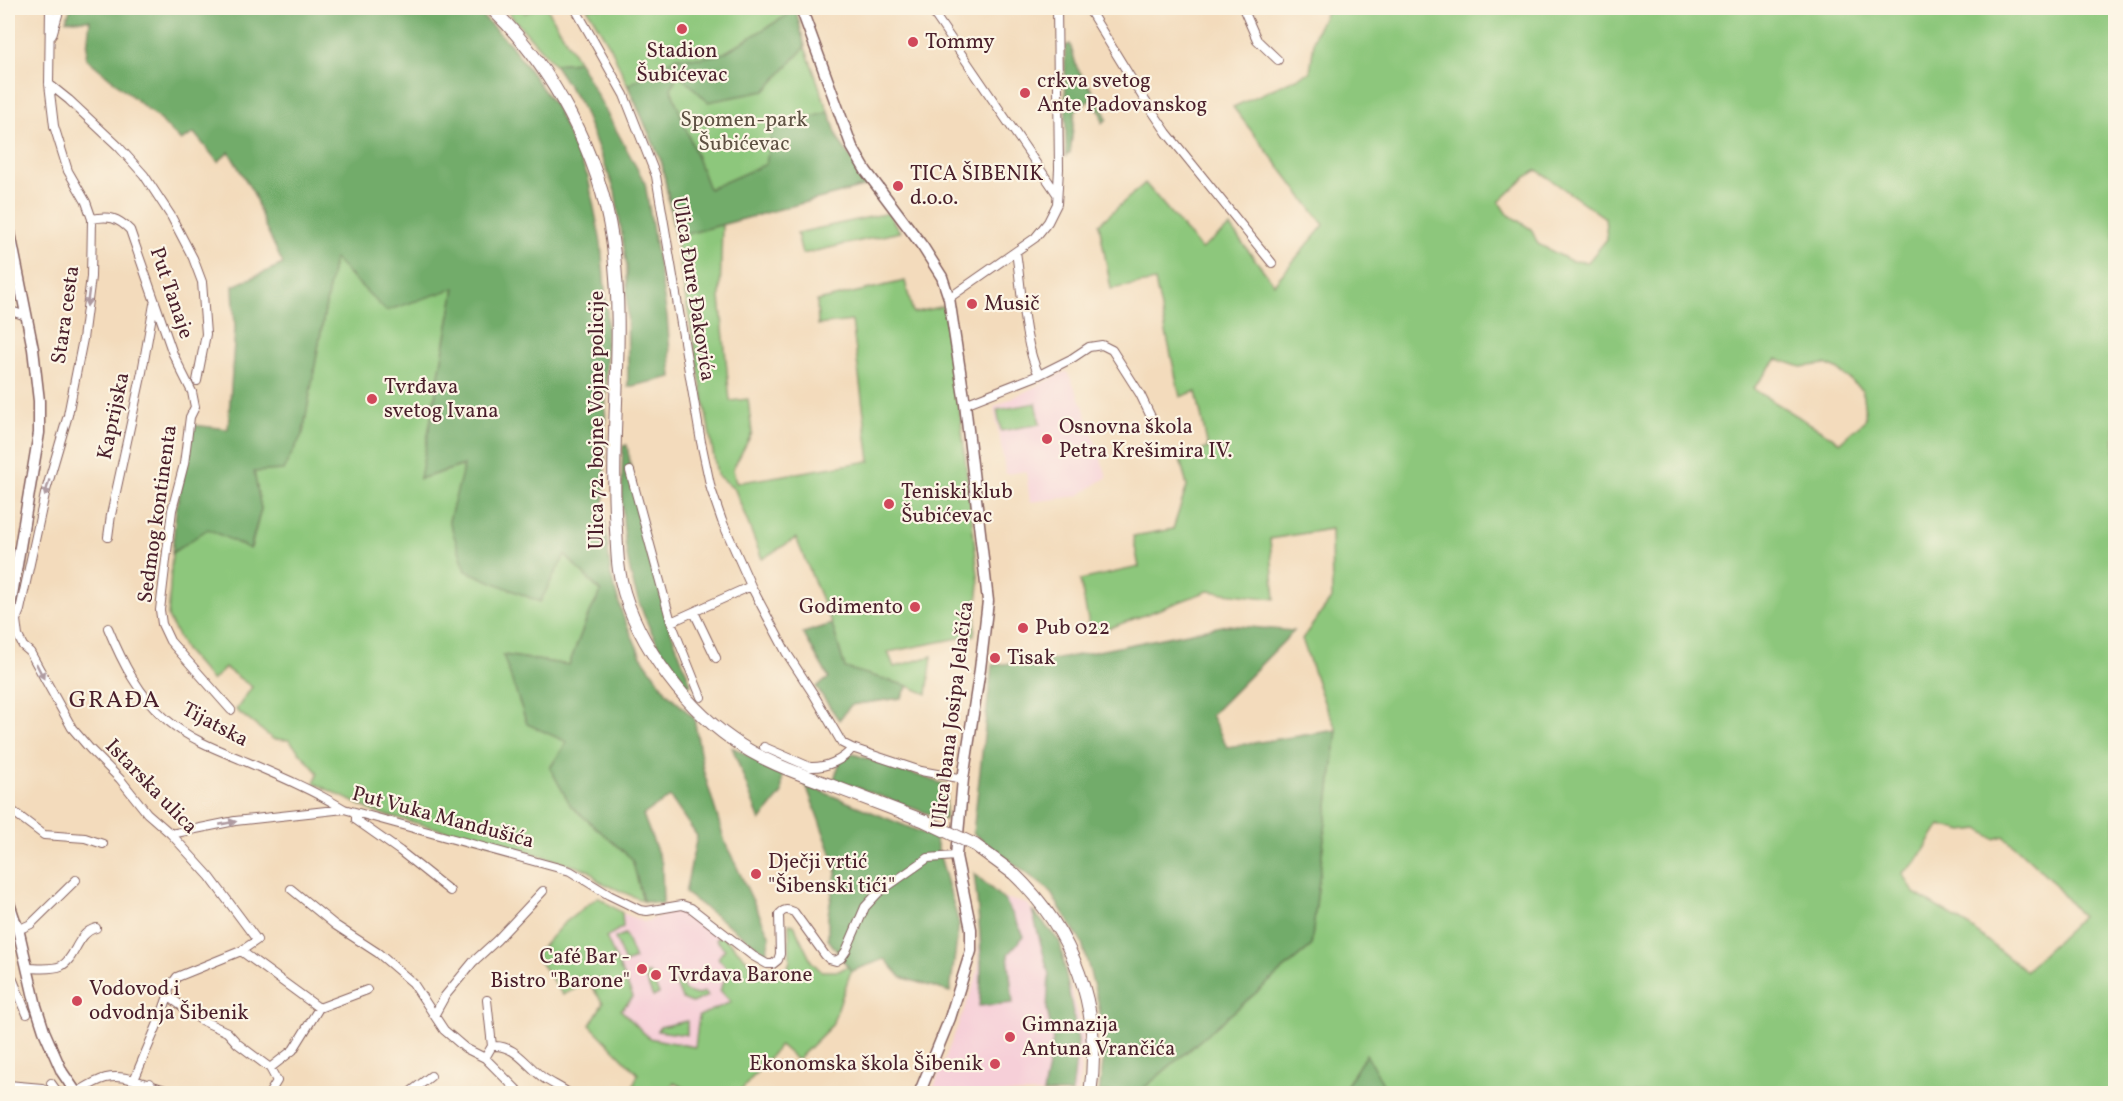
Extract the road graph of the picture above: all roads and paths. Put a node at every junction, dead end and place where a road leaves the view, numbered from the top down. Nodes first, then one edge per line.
1 (50, 8) edge
2 (60, 8) edge
3 (491, 8) edge
4 (575, 8) edge
5 (801, 8) edge
6 (930, 8) edge
7 (1057, 8) edge
8 (1088, 8) edge
9 (1243, 8) edge
10 (50, 38) junction
11 (1278, 60) dead end
12 (49, 84) junction
13 (1058, 195) junction
14 (93, 219) junction
15 (8, 223) edge
16 (1016, 252) junction
17 (1272, 263) dead end
18 (949, 298) junction
19 (154, 303) junction
20 (8, 310) edge
21 (26, 316) junction
22 (1040, 375) junction
23 (197, 381) dead end
24 (965, 404) junction
25 (195, 407) joint
26 (1152, 418) dead end
27 (630, 471) dead end
28 (108, 537) dead end
29 (751, 586) junction
30 (694, 612) junction
31 (10, 620) edge
32 (671, 622) junction
33 (108, 628) dead end
34 (716, 658) dead end
35 (701, 697) dead end
36 (231, 711) dead end
37 (764, 747) dead end
38 (852, 748) junction
39 (963, 779) junction
40 (344, 809) junction
41 (8, 812) edge
42 (356, 813) junction
43 (171, 834) junction
44 (103, 844) dead end
45 (956, 856) junction
46 (76, 880) dead end
47 (291, 889) dead end
48 (450, 891) dead end
49 (543, 891) dead end
50 (8, 900) edge
51 (96, 928) dead end
52 (18, 930) junction
53 (241, 951) junction
54 (8, 968) edge
55 (27, 968) junction
56 (367, 990) dead end
57 (168, 996) junction
58 (487, 1000) dead end
59 (319, 1008) junction
60 (27, 1014) dead end
61 (435, 1014) junction
62 (492, 1046) junction
63 (485, 1058) junction
64 (270, 1068) junction
65 (431, 1076) dead end
66 (134, 1080) junction
67 (150, 1083) junction
68 (8, 1085) edge
69 (43, 1088) edge
70 (77, 1093) edge
71 (59, 1094) edge
72 (145, 1094) edge
73 (178, 1094) edge
74 (268, 1094) edge
75 (408, 1094) edge
76 (521, 1094) edge
77 (570, 1094) edge
78 (920, 1094) edge
79 (1090, 1094) edge

1 - 10 street, Stara cesta
2 - 10 street
3 - 79 main road, Ulica 72. bojne Vojne policije, bridge
4 - 29 street, Ulica Đure Đakovića
5 - 18 street, Ulica bana Josipa Jelačića
6 - 13 street
7 - 13 street
8 - 17 street
9 - 11 street
10 - 12 street, Stara cesta
12 - 14 street, Stara cesta
12 - 23 street
13 - 16 street
14 - 19 street, Put Tanaje
14 -> 31 street, Stara cesta
15 - 21 street
16 - 18 street
16 - 22 street
18 - 24 street, Ulica bana Josipa Jelačića
19 - 25 street, Put Tanaje
19 - 28 street, Kaprijska
20 - 21 street
21 - 31 street
22 - 24 street
22 - 26 street
24 - 39 street, Ulica bana Josipa Jelačića
25 - 36 street, Sedmog kontinenta
27 - 32 street
29 - 30 street
29 - 38 street, Ulica Đure Đakovića
30 - 32 street
30 - 34 street
31 -> 43 street, Istarska ulica
32 - 35 street
33 - 40 street, Tijatska
37 - 38 street
38 - 39 street, Ulica Đure Đakovića
39 - 45 street, Ulica bana Josipa Jelačića
40 - 42 street, Put Vuka Mandušića
43 -> 40 street, Put Vuka Mandušića
41 - 44 street
42 - 45 street, Put Vuka Mandušića
42 - 48 street
43 - 53 street, Istarska ulica
45 - 78 street, Ulica bana Josipa Jelačića
46 - 52 street
47 - 61 street
49 - 61 street
50 - 52 street
51 - 55 street
52 - 55 street
53 - 57 street
53 - 59 street
54 - 60 street
55 - 70 street
56 - 59 street
57 - 64 street
57 - 66 street
58 - 62 street
59 - 64 street
61 - 63 street
62 - 63 street
62 - 77 street
63 - 76 street
64 - 74 street
65 - 75 street
66 - 67 street
66 - 70 street
67 - 72 street
67 - 73 street
68 - 69 street
69 - 71 street

